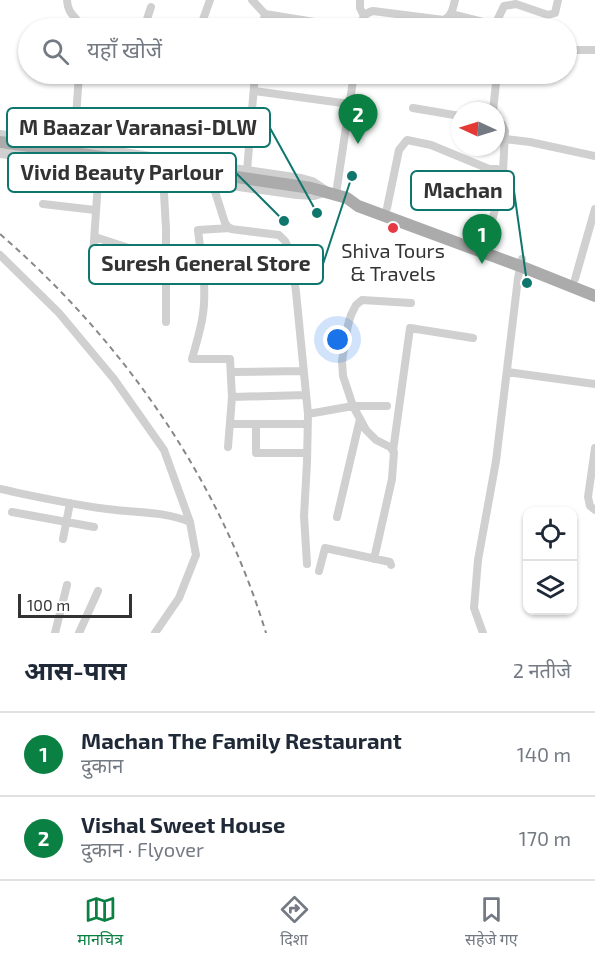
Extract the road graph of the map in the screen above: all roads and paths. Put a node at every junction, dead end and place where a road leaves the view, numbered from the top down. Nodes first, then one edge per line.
1 (67, 0) edge
2 (210, 0) edge
3 (252, 0) edge
4 (360, 0) edge
5 (454, 0) edge
6 (558, 0) edge
7 (151, 7) dead end
8 (265, 14) junction
9 (451, 14) junction
10 (364, 16) joint
11 (75, 18) edge
12 (147, 18) edge
13 (204, 18) edge
14 (264, 18) edge
15 (290, 18) edge
16 (430, 18) edge
17 (448, 18) edge
18 (465, 18) edge
19 (499, 18) edge
20 (577, 50) edge
21 (595, 50) edge
22 (79, 84) edge
23 (254, 84) edge
24 (353, 84) edge
25 (496, 84) edge
26 (254, 91) junction
27 (495, 102) edge
28 (350, 105) junction
29 (413, 108) dead end
30 (451, 114) edge
31 (0, 135) edge
32 (505, 139) edge
33 (0, 142) edge
34 (74, 146) junction
35 (0, 153) edge
36 (504, 156) edge
37 (595, 156) edge
38 (99, 167) junction
39 (247, 171) junction
40 (503, 172) junction
41 (164, 175) junction
42 (213, 182) junction
43 (336, 195) junction
44 (43, 204) dead end
45 (387, 208) junction
46 (595, 209) edge
47 (95, 210) junction
48 (230, 228) junction
49 (95, 237) junction
50 (485, 245) junction
51 (132, 249) dead end
52 (0, 255) edge
53 (93, 256) dead end
54 (201, 258) junction
55 (166, 261) junction
56 (521, 263) junction
57 (575, 279) junction
58 (204, 280) junction
59 (166, 281) junction
60 (595, 287) edge
61 (595, 296) edge
62 (411, 303) dead end
63 (166, 322) dead end
64 (473, 338) dead end
65 (303, 371) junction
66 (231, 372) junction
67 (507, 372) junction
68 (595, 384) edge
69 (306, 395) junction
70 (232, 397) junction
71 (353, 406) junction
72 (387, 406) dead end
73 (308, 419) junction
74 (360, 419) junction
75 (230, 424) junction
76 (256, 424) junction
77 (228, 447) dead end
78 (595, 448) edge
79 (393, 451) junction
80 (307, 453) junction
81 (0, 489) edge
82 (70, 503) junction
83 (595, 510) edge
84 (12, 512) dead end
85 (337, 517) dead end
86 (67, 522) junction
87 (190, 522) junction
88 (94, 527) dead end
89 (63, 539) dead end
90 (374, 559) junction
91 (307, 564) dead end
92 (391, 565) dead end
93 (319, 571) dead end
94 (67, 585) dead end
95 (98, 591) dead end
96 (55, 633) edge
97 (79, 633) edge
98 (154, 633) edge
99 (483, 633) edge

1 - 11 street
2 - 13 street
3 - 8 street
4 - 10 street
5 - 9 street
6 - 19 street
7 - 12 street
8 - 14 street
8 - 15 street
9 - 17 street
9 - 18 street
10 - 16 street
20 - 21 street
22 - 34 street
23 - 26 street
24 - 28 street
25 - 27 street
26 - 28 street
26 - 39 street
28 - 43 street
29 - 30 street
31 - 34 street
32 - 37 street
33 - 43 main road
34 - 39 street
35 - 38 street
36 - 40 street
38 - 41 street
38 - 47 street
39 - 43 street
40 - 45 street
40 - 50 street
41 - 42 street
41 - 55 street
42 - 43 street
42 - 48 street
43 - 45 main road
43 - 56 main road
44 - 47 street
45 - 50 main road
46 - 57 street
47 - 49 street
48 - 54 street
48 - 65 street
49 - 51 street
49 - 53 street
50 - 56 main road
52 - 87 street
54 - 55 street
54 - 58 street
55 - 59 street
56 - 57 main road
56 - 61 main road
56 - 67 street
57 - 60 main road
58 - 59 street
58 - 66 street
59 - 63 street
62 - 71 street
64 - 79 street
65 - 66 street
65 - 69 street
66 - 70 street
67 - 68 street
67 - 99 street
69 - 70 street
69 - 73 street
70 - 75 street
71 - 72 street
71 - 73 street
71 - 74 street
73 - 76 street
73 - 80 street
74 - 79 street
74 - 85 street
75 - 76 street
75 - 77 street
76 - 80 street
78 - 83 street
79 - 90 street
80 - 91 street
81 - 82 street
82 - 86 street
82 - 87 street
84 - 86 street
86 - 88 street
86 - 89 street
87 - 98 street
90 - 92 street
90 - 93 street
94 - 96 street
95 - 97 street

